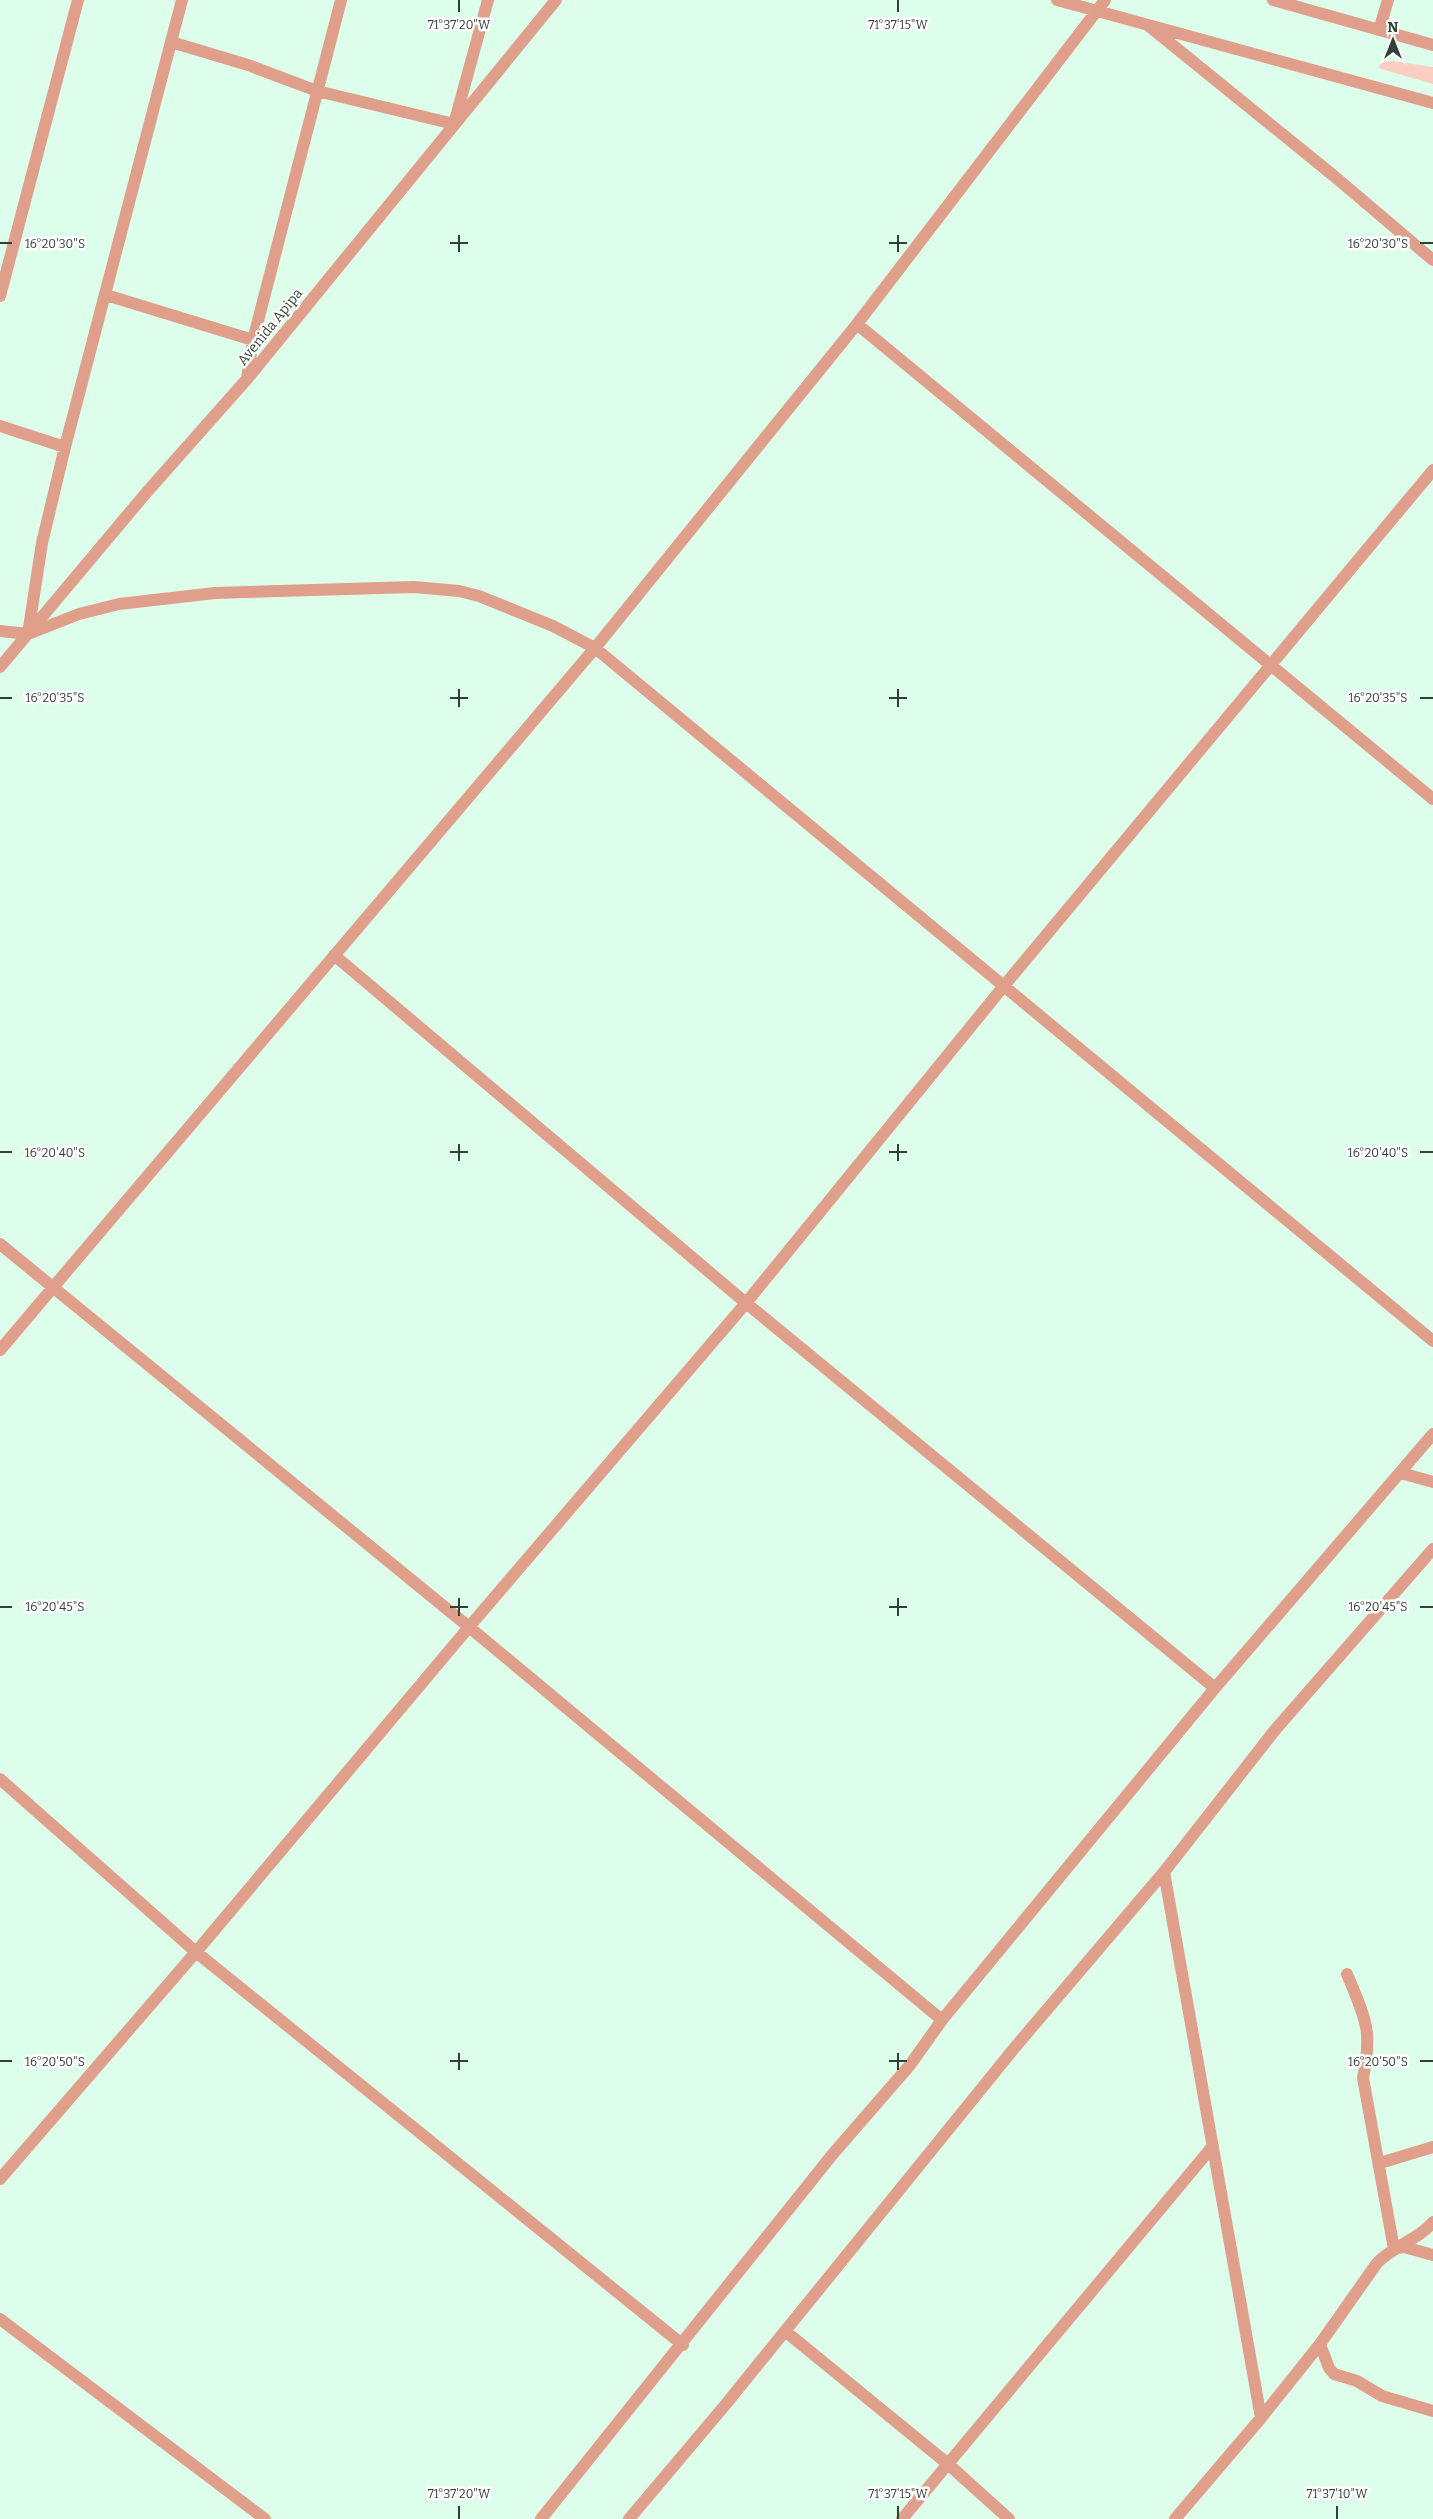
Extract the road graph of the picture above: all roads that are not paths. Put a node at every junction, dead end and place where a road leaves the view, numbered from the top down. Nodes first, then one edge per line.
1 (78, 0) edge
2 (182, 0) edge
3 (340, 0) edge
4 (488, 0) edge
5 (556, 0) edge
6 (1057, 0) edge
7 (1105, 0) edge
8 (1273, 0) edge
9 (1388, 0) edge
10 (1096, 11) junction
11 (1145, 23) junction
12 (1379, 30) junction
13 (170, 42) junction
14 (1433, 45) edge
15 (317, 91) junction
16 (1433, 103) edge
17 (454, 124) junction
18 (1433, 260) edge
19 (106, 295) junction
20 (0, 296) edge
21 (858, 324) junction
22 (253, 340) junction
23 (247, 379) junction
24 (0, 426) edge
25 (65, 447) junction
26 (1433, 470) edge
27 (0, 631) edge
28 (28, 634) junction
29 (594, 648) junction
30 (1271, 663) junction
31 (0, 667) edge
32 (1433, 799) edge
33 (334, 954) junction
34 (1003, 987) junction
35 (0, 1244) edge
36 (52, 1288) junction
37 (746, 1303) junction
38 (1433, 1341) edge
39 (0, 1350) edge
40 (1433, 1434) edge
41 (1401, 1473) junction
42 (1433, 1482) edge
43 (1433, 1549) edge
44 (469, 1627) junction
45 (1216, 1688) junction
46 (0, 1779) edge
47 (1164, 1872) junction
48 (196, 1952) junction
49 (1347, 1974) dead end
50 (942, 2020) junction
51 (1212, 2147) junction
52 (1433, 2148) edge
53 (1380, 2163) junction
54 (0, 2179) edge
55 (1433, 2222) edge
56 (1394, 2249) junction
57 (1433, 2255) edge
58 (0, 2320) edge
59 (785, 2331) junction
60 (1320, 2344) junction
61 (683, 2345) junction
62 (1433, 2410) edge
63 (1261, 2418) junction
64 (948, 2464) junction
65 (265, 2519) edge
66 (541, 2519) edge
67 (629, 2519) edge
68 (902, 2519) edge
69 (1009, 2519) edge
70 (1174, 2519) edge

1 - 20 street
2 - 13 street
3 - 15 street
4 - 17 street
5 - 17 street, Avenida Apipa
6 - 10 street
7 - 10 street
8 - 12 street
9 - 12 street
10 - 11 street
10 - 21 street
11 - 16 street
11 - 18 street
12 - 14 street
13 - 15 street
13 - 19 street
15 - 17 street
15 - 22 street
17 - 23 street, Avenida Apipa
19 - 22 street
19 - 25 street
21 - 29 street
21 - 30 street
22 - 23 street
23 - 28 street, Avenida Apipa
24 - 25 street
25 - 28 street
26 - 30 street
27 - 28 street
28 - 29 street
28 - 31 street, Avenida Apipa
29 - 33 street
29 - 34 street
30 - 32 street
30 - 34 street
33 - 36 street
33 - 37 street
34 - 37 street
34 - 38 street
35 - 36 street
36 - 39 street
36 - 44 street
37 - 44 street
37 - 45 street
40 - 41 street
41 - 42 street
41 - 45 street
43 - 47 street
44 - 48 street
44 - 50 street
45 - 50 street
46 - 48 street
47 - 51 street
47 - 59 street
48 - 54 street
48 - 61 street
49 - 53 street
50 - 61 street
51 - 63 street
51 - 64 street
52 - 53 street
53 - 56 street
55 - 56 street
56 - 57 street
56 - 60 street
58 - 65 street
59 - 64 street
59 - 67 street
60 - 62 street
60 - 63 street
61 - 66 street
63 - 70 street
64 - 68 street
64 - 69 street

